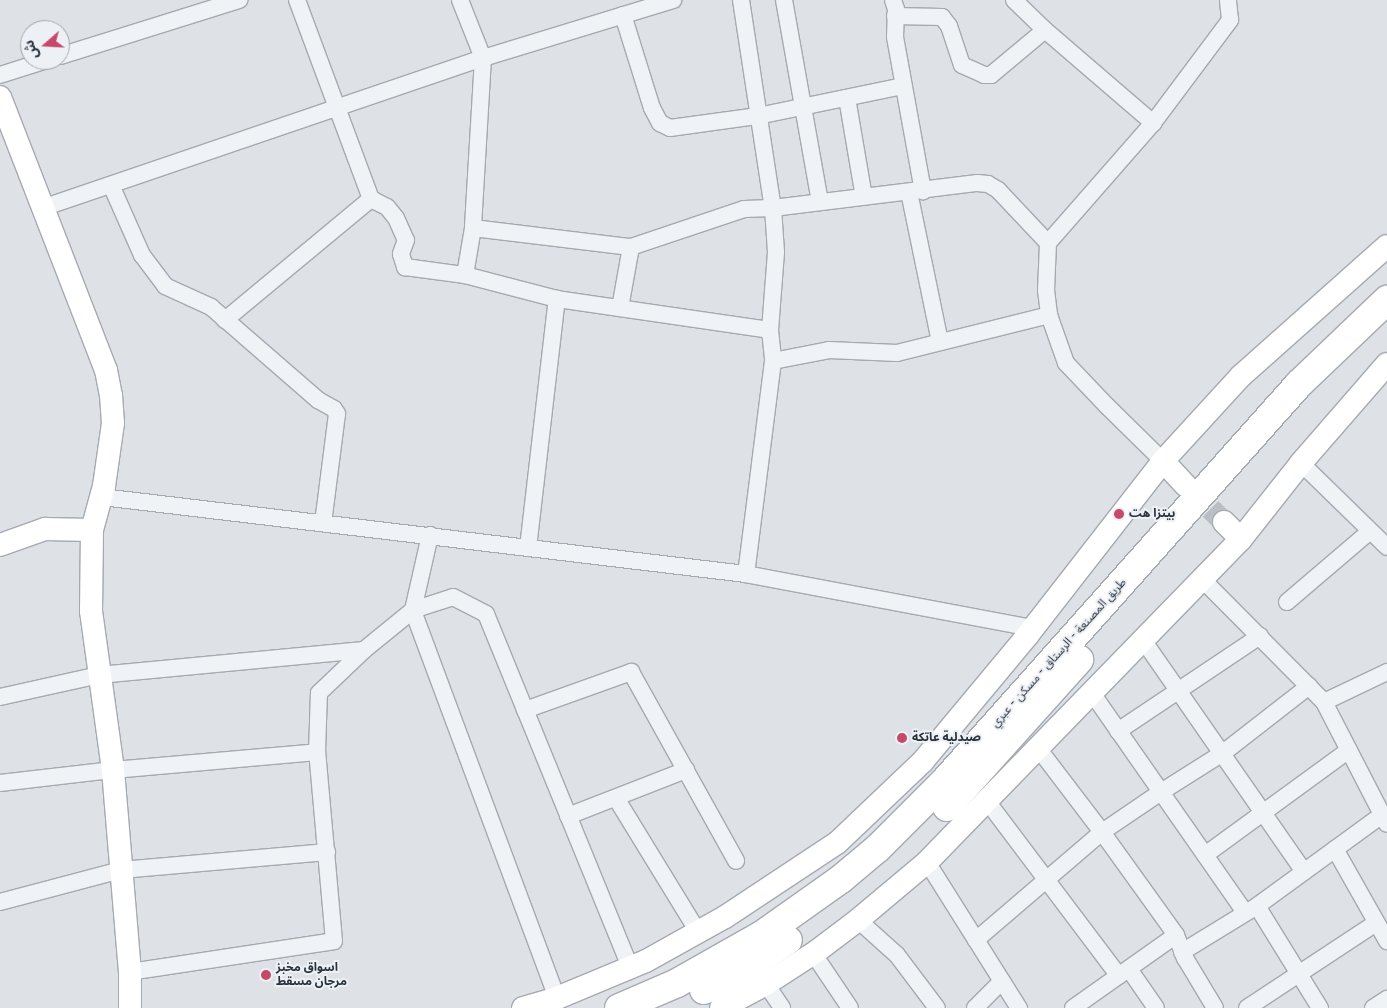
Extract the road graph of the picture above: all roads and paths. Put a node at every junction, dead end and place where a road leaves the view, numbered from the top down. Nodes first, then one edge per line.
1 (239, 0) edge
2 (297, 0) edge
3 (460, 0) edge
4 (673, 0) edge
5 (741, 0) edge
6 (784, 0) edge
7 (1014, 0) edge
8 (1228, 0) edge
9 (894, 8) edge
10 (623, 15) junction
11 (1045, 30) junction
12 (70, 53) edge
13 (483, 58) junction
14 (20, 69) edge
15 (0, 75) edge
16 (903, 86) junction
17 (0, 97) edge
18 (847, 98) junction
19 (802, 107) junction
20 (337, 108) junction
21 (758, 116) junction
22 (1153, 123) junction
23 (111, 185) junction
24 (916, 191) junction
25 (864, 197) junction
26 (371, 199) junction
27 (820, 202) junction
28 (42, 208) junction
29 (773, 208) junction
30 (473, 228) junction
31 (1048, 243) junction
32 (1387, 246) edge
33 (631, 247) junction
34 (465, 275) junction
35 (557, 299) junction
36 (1387, 300) edge
37 (620, 308) junction
38 (1049, 315) junction
39 (225, 320) junction
40 (1387, 325) edge
41 (770, 330) junction
42 (940, 342) junction
43 (773, 361) junction
44 (1387, 364) edge
45 (1163, 461) junction
46 (1301, 463) junction
47 (1185, 485) tunnel mouth
48 (102, 497) junction
49 (1224, 522) tunnel mouth
50 (323, 523) junction
51 (92, 530) junction
52 (1370, 531) junction
53 (430, 535) junction
54 (1241, 539) junction
55 (0, 546) edge
56 (1387, 547) edge
57 (528, 548) junction
58 (746, 574) junction
59 (1202, 579) junction
60 (1287, 602) dead end
61 (413, 610) junction
62 (1033, 628) junction
63 (1260, 636) junction
64 (1143, 640) junction
65 (364, 650) junction
66 (1387, 672) edge
67 (99, 675) junction
68 (1310, 686) junction
69 (1180, 691) junction
70 (1092, 693) junction
71 (0, 697) edge
72 (1324, 702) junction
73 (525, 710) junction
74 (1118, 731) junction
75 (1038, 748) junction
76 (1349, 750) junction
77 (318, 752) junction
78 (1223, 754) junction
79 (113, 770) junction
80 (686, 770) junction
81 (0, 783) edge
82 (1161, 792) junction
83 (616, 798) junction
84 (986, 801) junction
85 (1264, 812) junction
86 (568, 816) junction
87 (1385, 820) edge
88 (1102, 832) junction
89 (1335, 849) junction
90 (327, 852) junction
91 (1205, 855) junction
92 (736, 861) dead end
93 (927, 862) junction
94 (121, 870) junction
95 (1304, 872) junction
96 (1047, 879) junction
97 (0, 902) edge
98 (1251, 909) junction
99 (858, 920) junction
100 (1376, 923) junction
101 (698, 932) junction
102 (1176, 935) junction
103 (976, 940) junction
104 (1387, 941) edge
105 (1182, 952) junction
106 (813, 953) junction
107 (630, 968) junction
108 (130, 972) junction
109 (1124, 972) junction
110 (1298, 974) junction
111 (1002, 981) junction
112 (766, 984) junction
113 (558, 998) junction
114 (1387, 998) edge
115 (130, 1008) edge
116 (523, 1008) edge
117 (619, 1008) edge
118 (664, 1008) edge
119 (721, 1008) edge
120 (782, 1008) edge
121 (850, 1008) edge
122 (937, 1008) edge
123 (975, 1008) edge
124 (1019, 1008) edge
125 (1073, 1008) edge
126 (1156, 1008) edge
127 (1215, 1008) edge
128 (1247, 1008) edge
129 (1320, 1008) edge
130 (1373, 1008) edge

1 - 12 street
2 - 20 street
3 - 13 street
4 - 10 street
5 - 21 street
6 - 19 street
7 - 11 street
8 - 22 street
9 - 11 street
9 - 16 street
10 - 13 street
10 - 21 street
11 - 22 street
13 - 20 street
13 - 30 street
14 - 15 street
16 - 18 street
16 - 24 street
17 - 28 street
18 - 19 street
18 - 25 street
19 - 21 street
19 - 27 street
20 - 23 street
20 - 26 street
21 - 29 street
22 - 31 street
23 - 28 street
23 - 39 street
24 - 25 street
24 - 31 street
24 - 42 street
25 - 27 street
26 - 34 street
26 - 39 street
27 - 29 street
28 - 48 street
29 - 33 street
29 - 41 street
30 - 33 street
30 - 34 street
31 - 38 street
32 - 45 street
33 - 37 street
34 - 35 street
35 - 37 street
35 - 57 street
36 - 117 highway, طريق المصنعة - الرستاق - مسكن - عبري
37 - 41 street
38 - 42 street
38 - 45 street
39 - 50 street
40 - 118 highway, طريق المصنعة - الرستاق - مسكن - عبري
41 - 43 street
42 - 43 street
43 - 58 street
44 - 46 street
45 - 47 street
45 - 62 street
46 - 52 street
46 - 54 street
48 - 50 street
48 - 51 street
49 - 54 street
50 - 53 street
51 - 55 street
51 - 67 street
52 - 56 street
52 - 60 street
53 - 57 street
53 - 61 street
54 - 59 street
57 - 58 street
58 - 62 street
59 - 63 street
59 - 64 street
61 - 65 street
61 - 73 street
61 - 113 street
62 - 101 street
63 - 68 street
63 - 69 street
64 - 69 street
64 - 70 street
65 - 67 street
65 - 77 street
66 - 72 street
67 - 71 street
67 - 79 street
68 - 72 street
68 - 78 street
69 - 74 street
69 - 78 street
70 - 74 street
70 - 75 street
72 - 76 street
73 - 80 street
73 - 86 street
74 - 82 street
75 - 84 street
75 - 88 street
76 - 85 street
76 - 87 street
77 - 79 street
77 - 90 street
78 - 82 street
78 - 85 street
79 - 81 street
79 - 94 street
80 - 83 street
80 - 92 street
82 - 88 street
82 - 91 street
83 - 86 street
83 - 101 street
84 - 93 street
84 - 96 street
85 - 91 street
85 - 95 street
86 - 107 street
87 - 89 street
88 - 96 street
88 - 102 street
89 - 95 street
89 - 100 street
90 - 94 street
90 - 108 street
91 - 98 street
93 - 99 street
93 - 103 street
94 - 97 street
94 - 108 street
95 - 98 street
96 - 103 street
96 - 109 street
98 - 105 street
98 - 110 street
99 - 106 street
99 - 122 street
100 - 104 street
100 - 110 street
101 - 107 street
102 - 105 street
102 - 109 street
103 - 111 street
105 - 127 street
106 - 112 street
106 - 121 street
107 - 113 street
108 - 115 street
109 - 125 street
109 - 126 street
110 - 128 street
110 - 129 street
111 - 123 street
111 - 124 street
112 - 119 street
112 - 120 street
113 - 116 street
114 - 130 street

